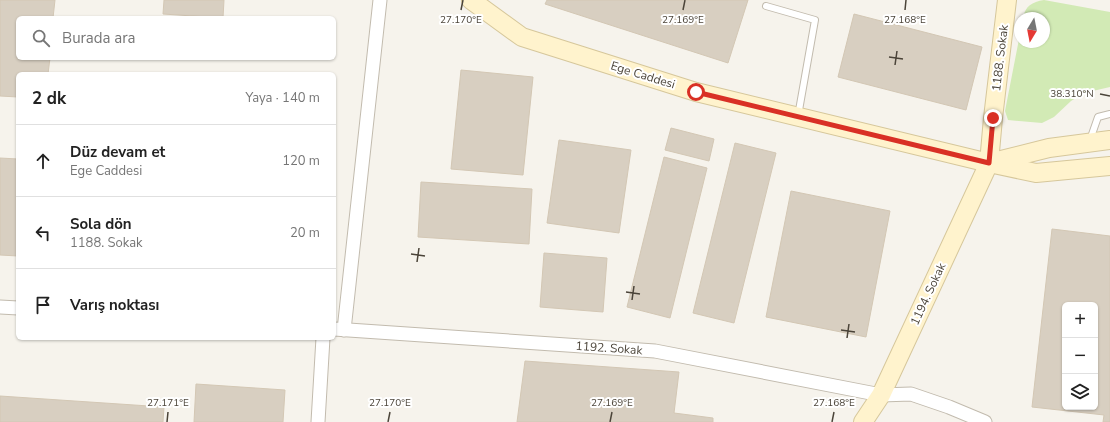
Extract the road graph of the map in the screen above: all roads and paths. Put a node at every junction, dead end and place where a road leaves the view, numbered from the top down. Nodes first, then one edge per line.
1 (380, 0) edge
2 (471, 0) edge
3 (1007, 0) edge
4 (766, 6) dead end
5 (1110, 114) edge
6 (798, 117) junction
7 (1110, 140) edge
8 (1089, 143) junction
9 (989, 163) junction
10 (1110, 166) edge
11 (0, 307) edge
12 (16, 308) edge
13 (339, 330) edge
14 (323, 340) edge
15 (881, 396) junction
16 (318, 422) edge
17 (863, 422) edge
18 (985, 422) edge

1 - 13 street
2 - 6 street, Ege Caddesi
3 - 9 street, 1188. Sokak
4 - 6 lane
5 - 8 lane
6 - 9 street, Ege Caddesi
7 - 8 street
8 - 9 street
9 - 10 street, Ege Caddesi
9 - 15 street, 1194. Sokak
11 - 12 street
13 - 15 street, 1192. Sokak
14 - 16 street
15 - 17 street, 1194. Sokak
15 - 18 street, 1192. Sokak

